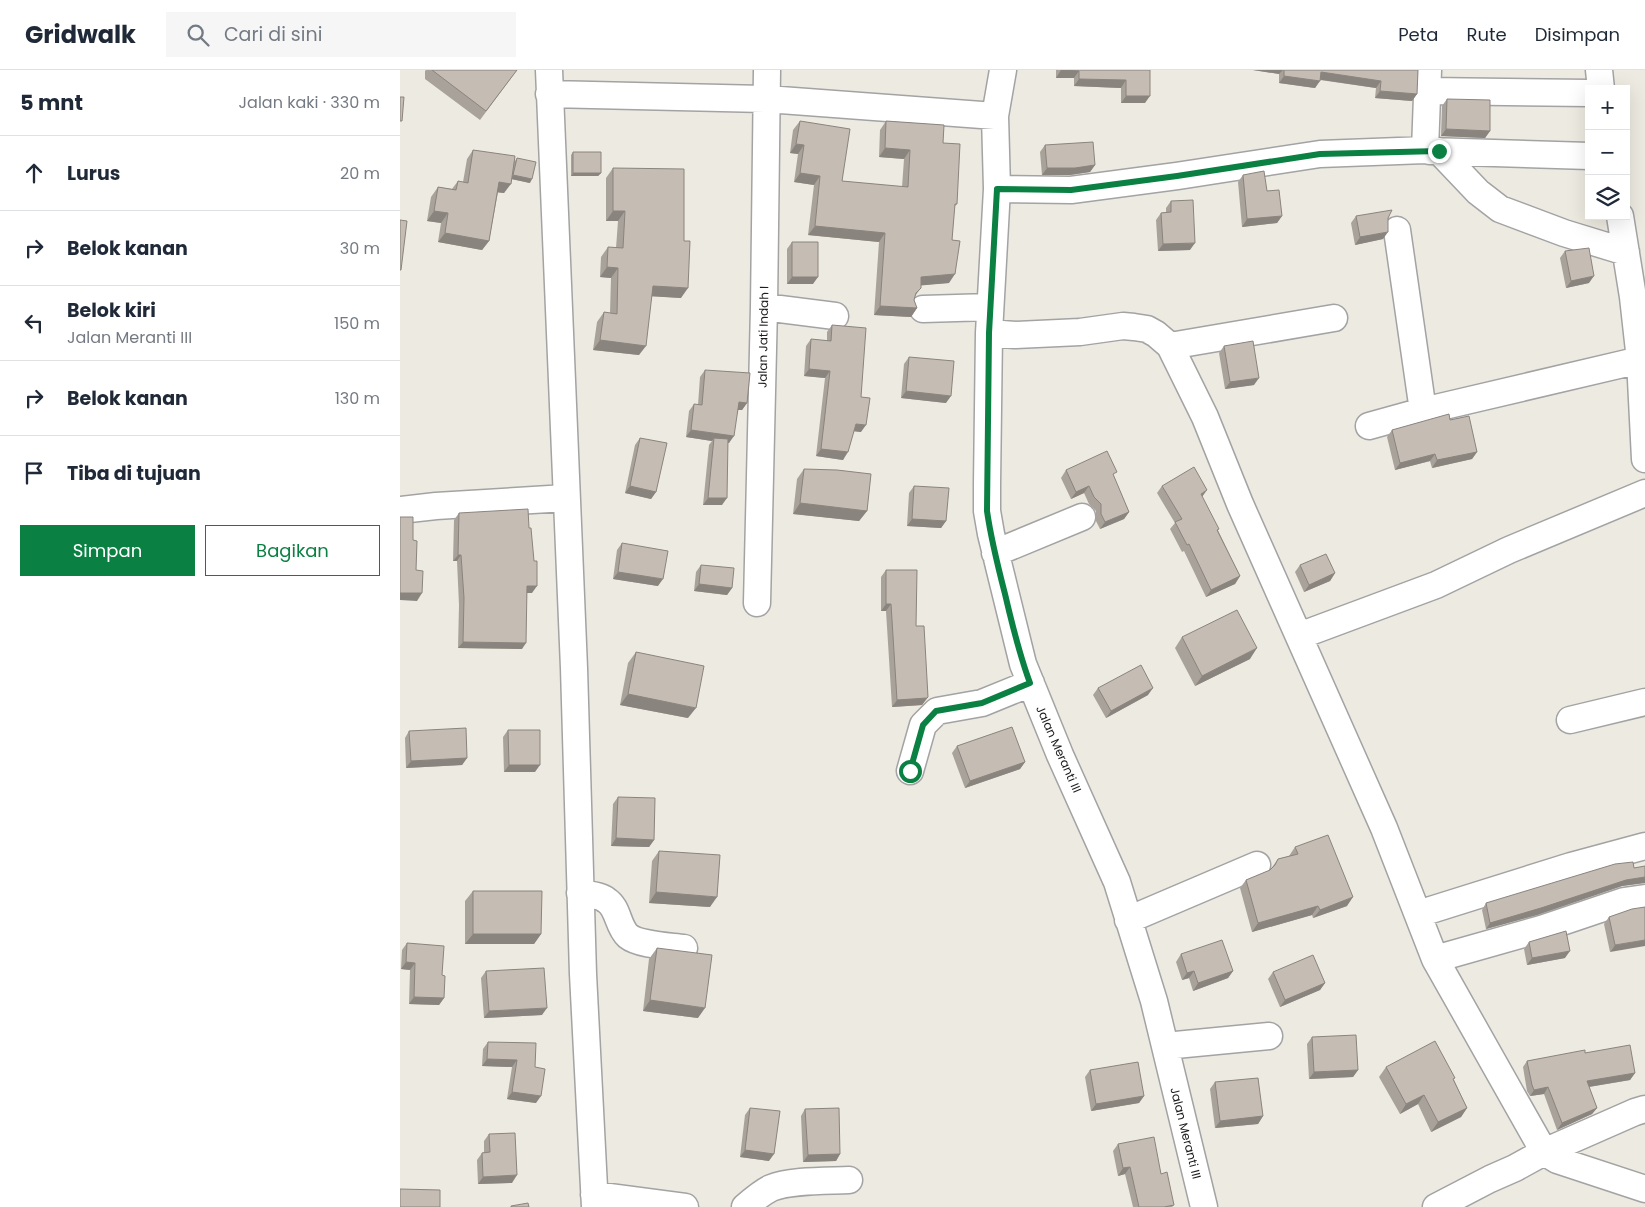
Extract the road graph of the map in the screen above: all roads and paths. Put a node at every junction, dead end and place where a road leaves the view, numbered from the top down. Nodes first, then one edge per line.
1 (767, 70) edge
2 (1003, 70) edge
3 (1599, 70) edge
4 (1428, 81) edge
5 (549, 82) edge
6 (1601, 85) edge
7 (1585, 93) edge
8 (767, 99) junction
9 (995, 116) junction
10 (1432, 151) junction
11 (1585, 156) edge
12 (997, 189) junction
13 (1621, 220) edge
14 (1397, 230) dead end
15 (1626, 252) junction
16 (764, 307) junction
17 (990, 307) junction
18 (923, 309) dead end
19 (836, 316) dead end
20 (1334, 318) dead end
21 (989, 333) junction
22 (1170, 346) junction
23 (1640, 360) junction
24 (1423, 411) junction
25 (1368, 426) dead end
26 (1645, 459) edge
27 (1645, 493) edge
28 (566, 498) junction
29 (400, 510) edge
30 (1082, 516) dead end
31 (995, 553) junction
32 (756, 603) dead end
33 (1299, 636) junction
34 (1030, 683) junction
35 (1645, 702) edge
36 (1570, 720) dead end
37 (910, 771) dead end
38 (1645, 846) edge
39 (1257, 865) dead end
40 (580, 893) junction
41 (1645, 898) edge
42 (1418, 914) junction
43 (1128, 920) junction
44 (684, 948) dead end
45 (1435, 959) junction
46 (1269, 1036) dead end
47 (1165, 1046) junction
48 (1645, 1109) edge
49 (1544, 1152) junction
50 (849, 1180) dead end
51 (1645, 1189) edge
52 (595, 1201) edge
53 (685, 1207) edge
54 (745, 1207) edge
55 (1204, 1207) edge
56 (1436, 1207) edge

1 - 8 street, Jalan Jati Indah I
2 - 9 street, Jalan Meranti III
3 - 6 street
4 - 7 street
4 - 10 street
5 - 8 street
5 - 28 street
8 - 9 street
8 - 16 street, Jalan Jati Indah I
9 - 12 street, Jalan Meranti III
10 - 11 street
10 - 12 street
10 - 15 street
12 - 17 street, Jalan Meranti III
13 - 15 street
14 - 24 street
15 - 23 street
16 - 19 street
16 - 32 street, Jalan Jati Indah I
17 - 18 street
17 - 21 street, Jalan Meranti III
20 - 22 street
21 - 22 street
21 - 31 street, Jalan Meranti III
22 - 33 street
23 - 24 street
23 - 26 street
24 - 25 street
27 - 33 street
28 - 29 street
28 - 40 street
30 - 31 street
31 - 34 street, Jalan Meranti III
33 - 42 street
34 - 37 street
34 - 43 street, Jalan Meranti III
35 - 36 street
38 - 42 street
39 - 43 street
40 - 44 street
40 - 52 street
41 - 45 street
42 - 45 street
43 - 47 street, Jalan Meranti III
45 - 49 street
46 - 47 street
47 - 55 street, Jalan Meranti III
48 - 49 street
49 - 51 street
49 - 56 street
50 - 54 street
52 - 53 street

